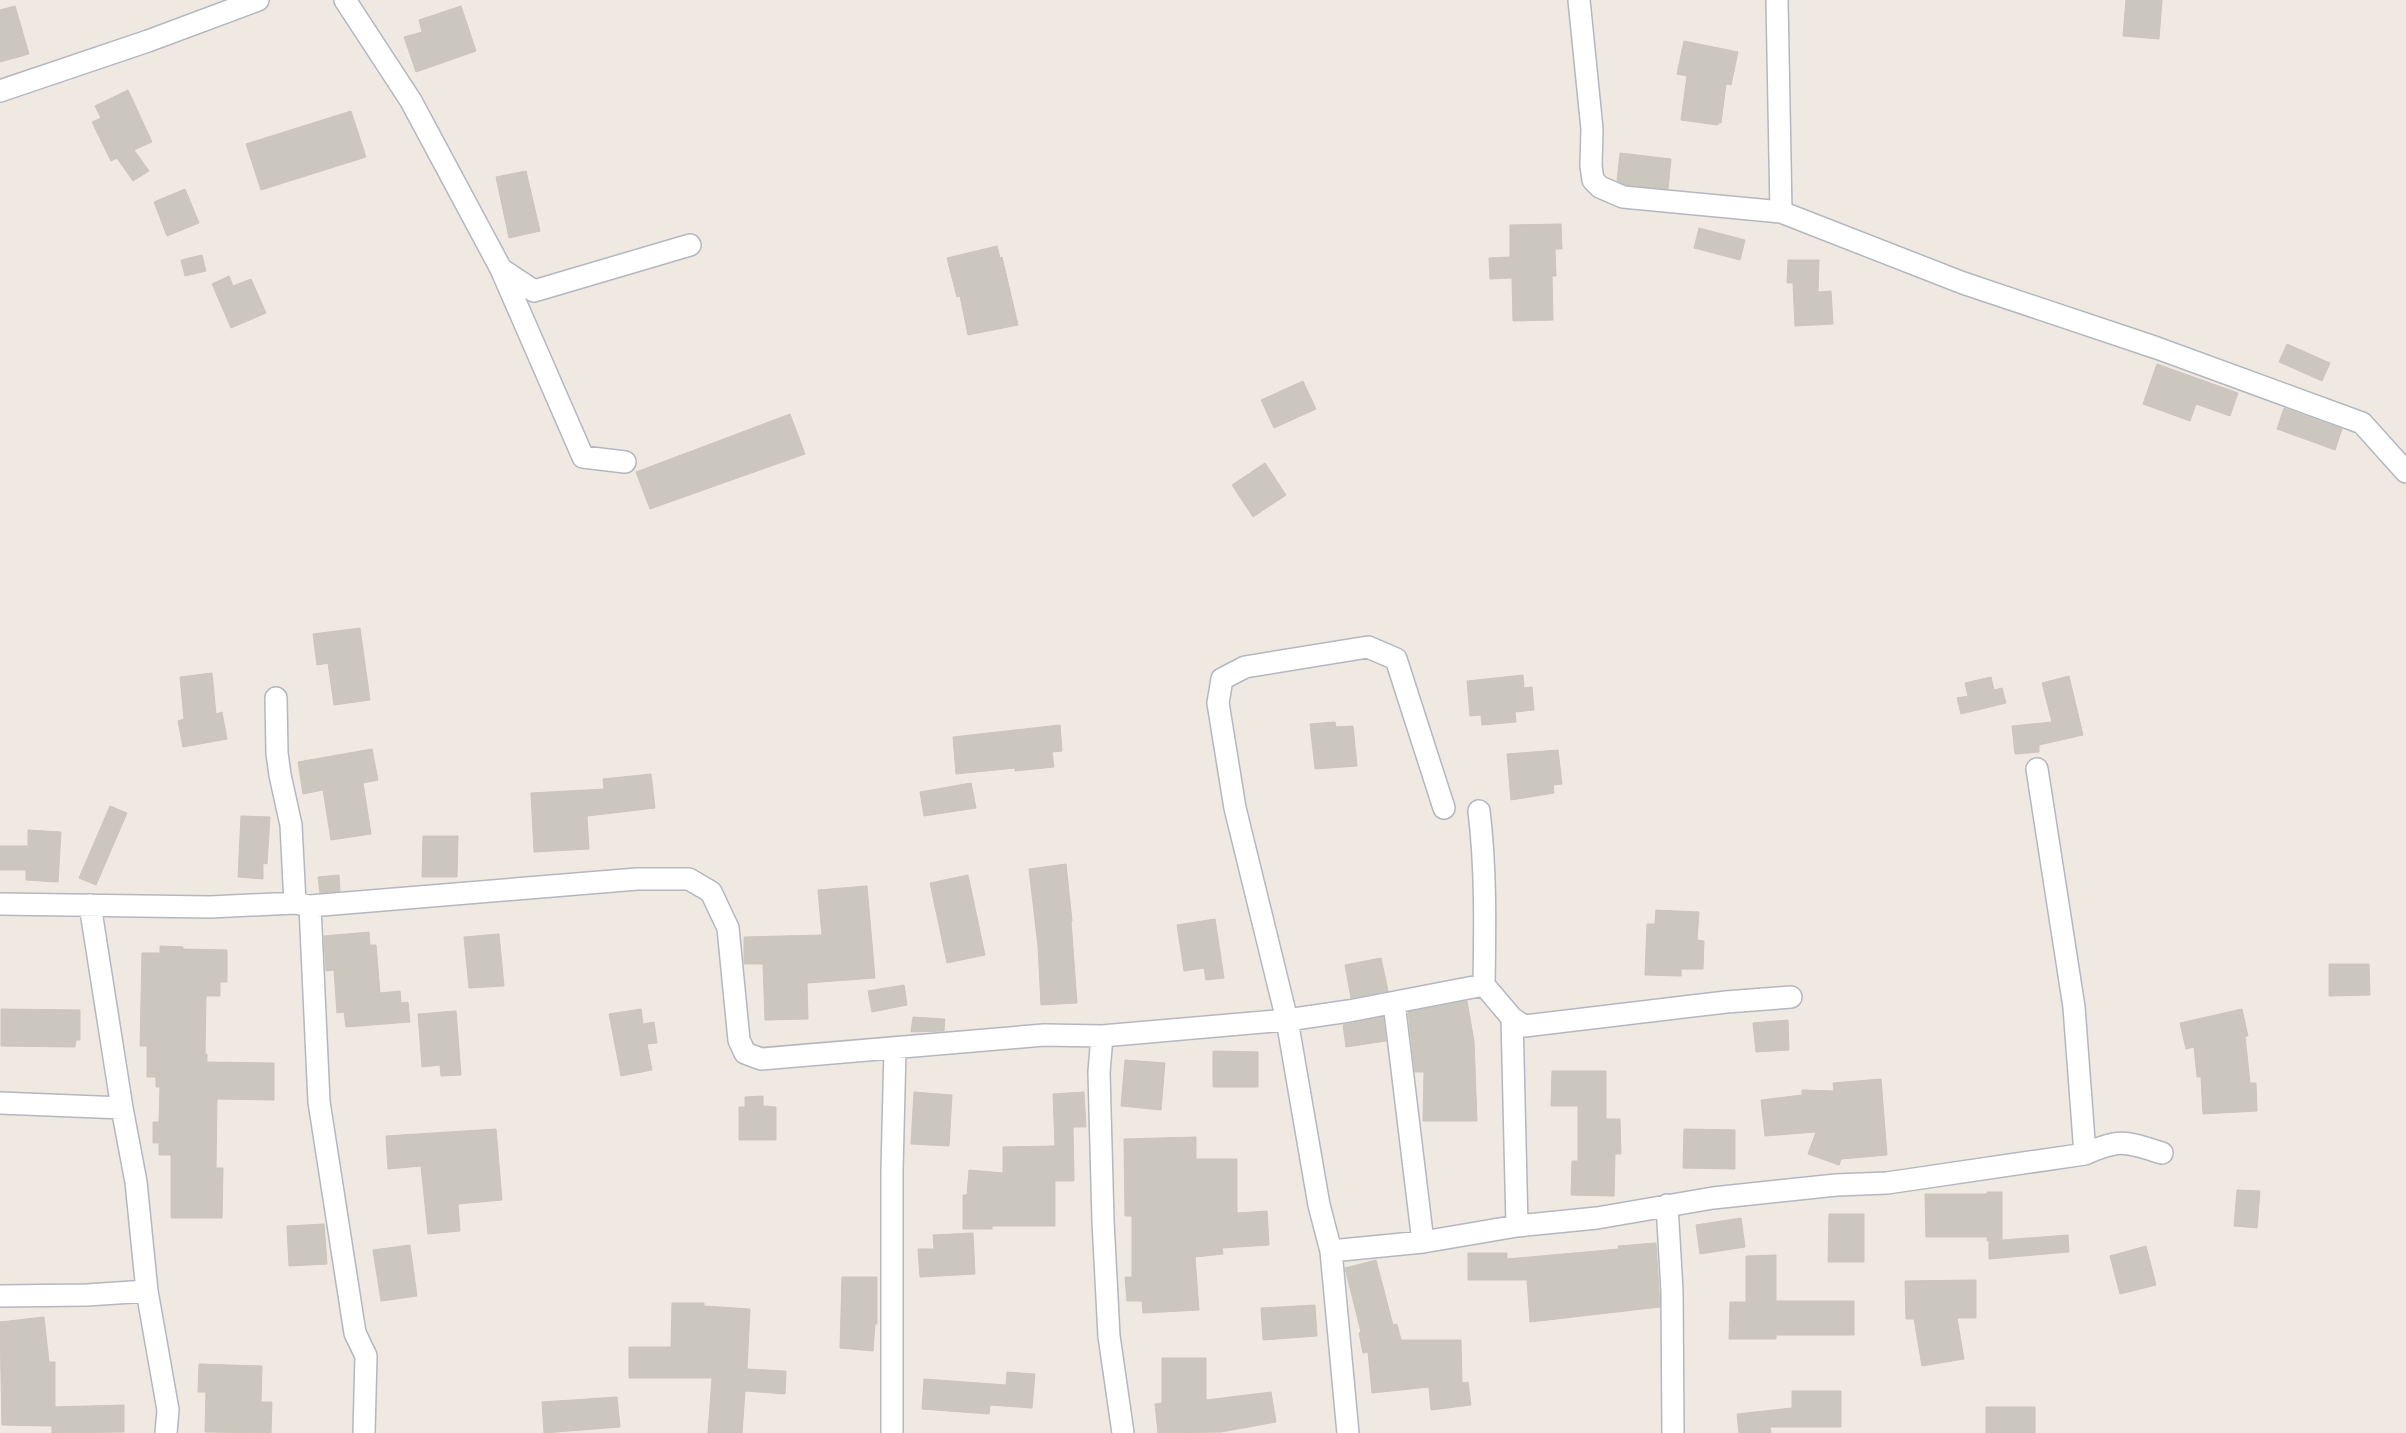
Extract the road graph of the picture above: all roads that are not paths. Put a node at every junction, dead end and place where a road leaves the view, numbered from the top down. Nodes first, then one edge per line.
1 (258, 0) edge
2 (345, 0) edge
3 (1579, 0) edge
4 (1777, 0) edge
5 (0, 91) edge
6 (1780, 212) junction
7 (690, 245) dead end
8 (501, 269) junction
9 (625, 462) dead end
10 (2406, 472) edge
11 (276, 698) dead end
12 (2037, 769) dead end
13 (1444, 808) dead end
14 (1479, 811) dead end
15 (0, 904) edge
16 (303, 904) junction
17 (90, 905) junction
18 (1484, 985) junction
19 (1791, 997) dead end
20 (1394, 1003) junction
21 (1512, 1018) junction
22 (1287, 1020) junction
23 (1102, 1036) junction
24 (895, 1048) junction
25 (0, 1102) edge
26 (122, 1108) junction
27 (2162, 1153) dead end
28 (2085, 1154) junction
29 (1667, 1205) junction
30 (1517, 1226) junction
31 (1424, 1242) junction
32 (1331, 1251) junction
33 (147, 1291) junction
34 (0, 1296) edge
35 (166, 1433) edge
36 (364, 1433) edge
37 (892, 1433) edge
38 (1123, 1433) edge
39 (1348, 1433) edge
40 (1673, 1433) edge

1 - 5 street
2 - 8 street
3 - 6 street
4 - 6 street
6 - 10 street
7 - 8 street
8 - 9 street
11 - 16 street
12 - 28 street
13 - 22 street
14 - 18 street
15 - 17 street
16 - 17 street
16 - 24 street
16 - 36 street
17 - 26 street
18 - 20 street
18 - 21 street
19 - 21 street
20 - 22 street
20 - 31 street
21 - 30 street
22 - 23 street
22 - 32 street
23 - 24 street
23 - 38 street
24 - 37 street
25 - 26 street
26 - 33 street
27 - 28 street
28 - 29 street
29 - 30 street
29 - 40 street
30 - 31 street
31 - 32 street
32 - 39 street
33 - 34 street
33 - 35 street

